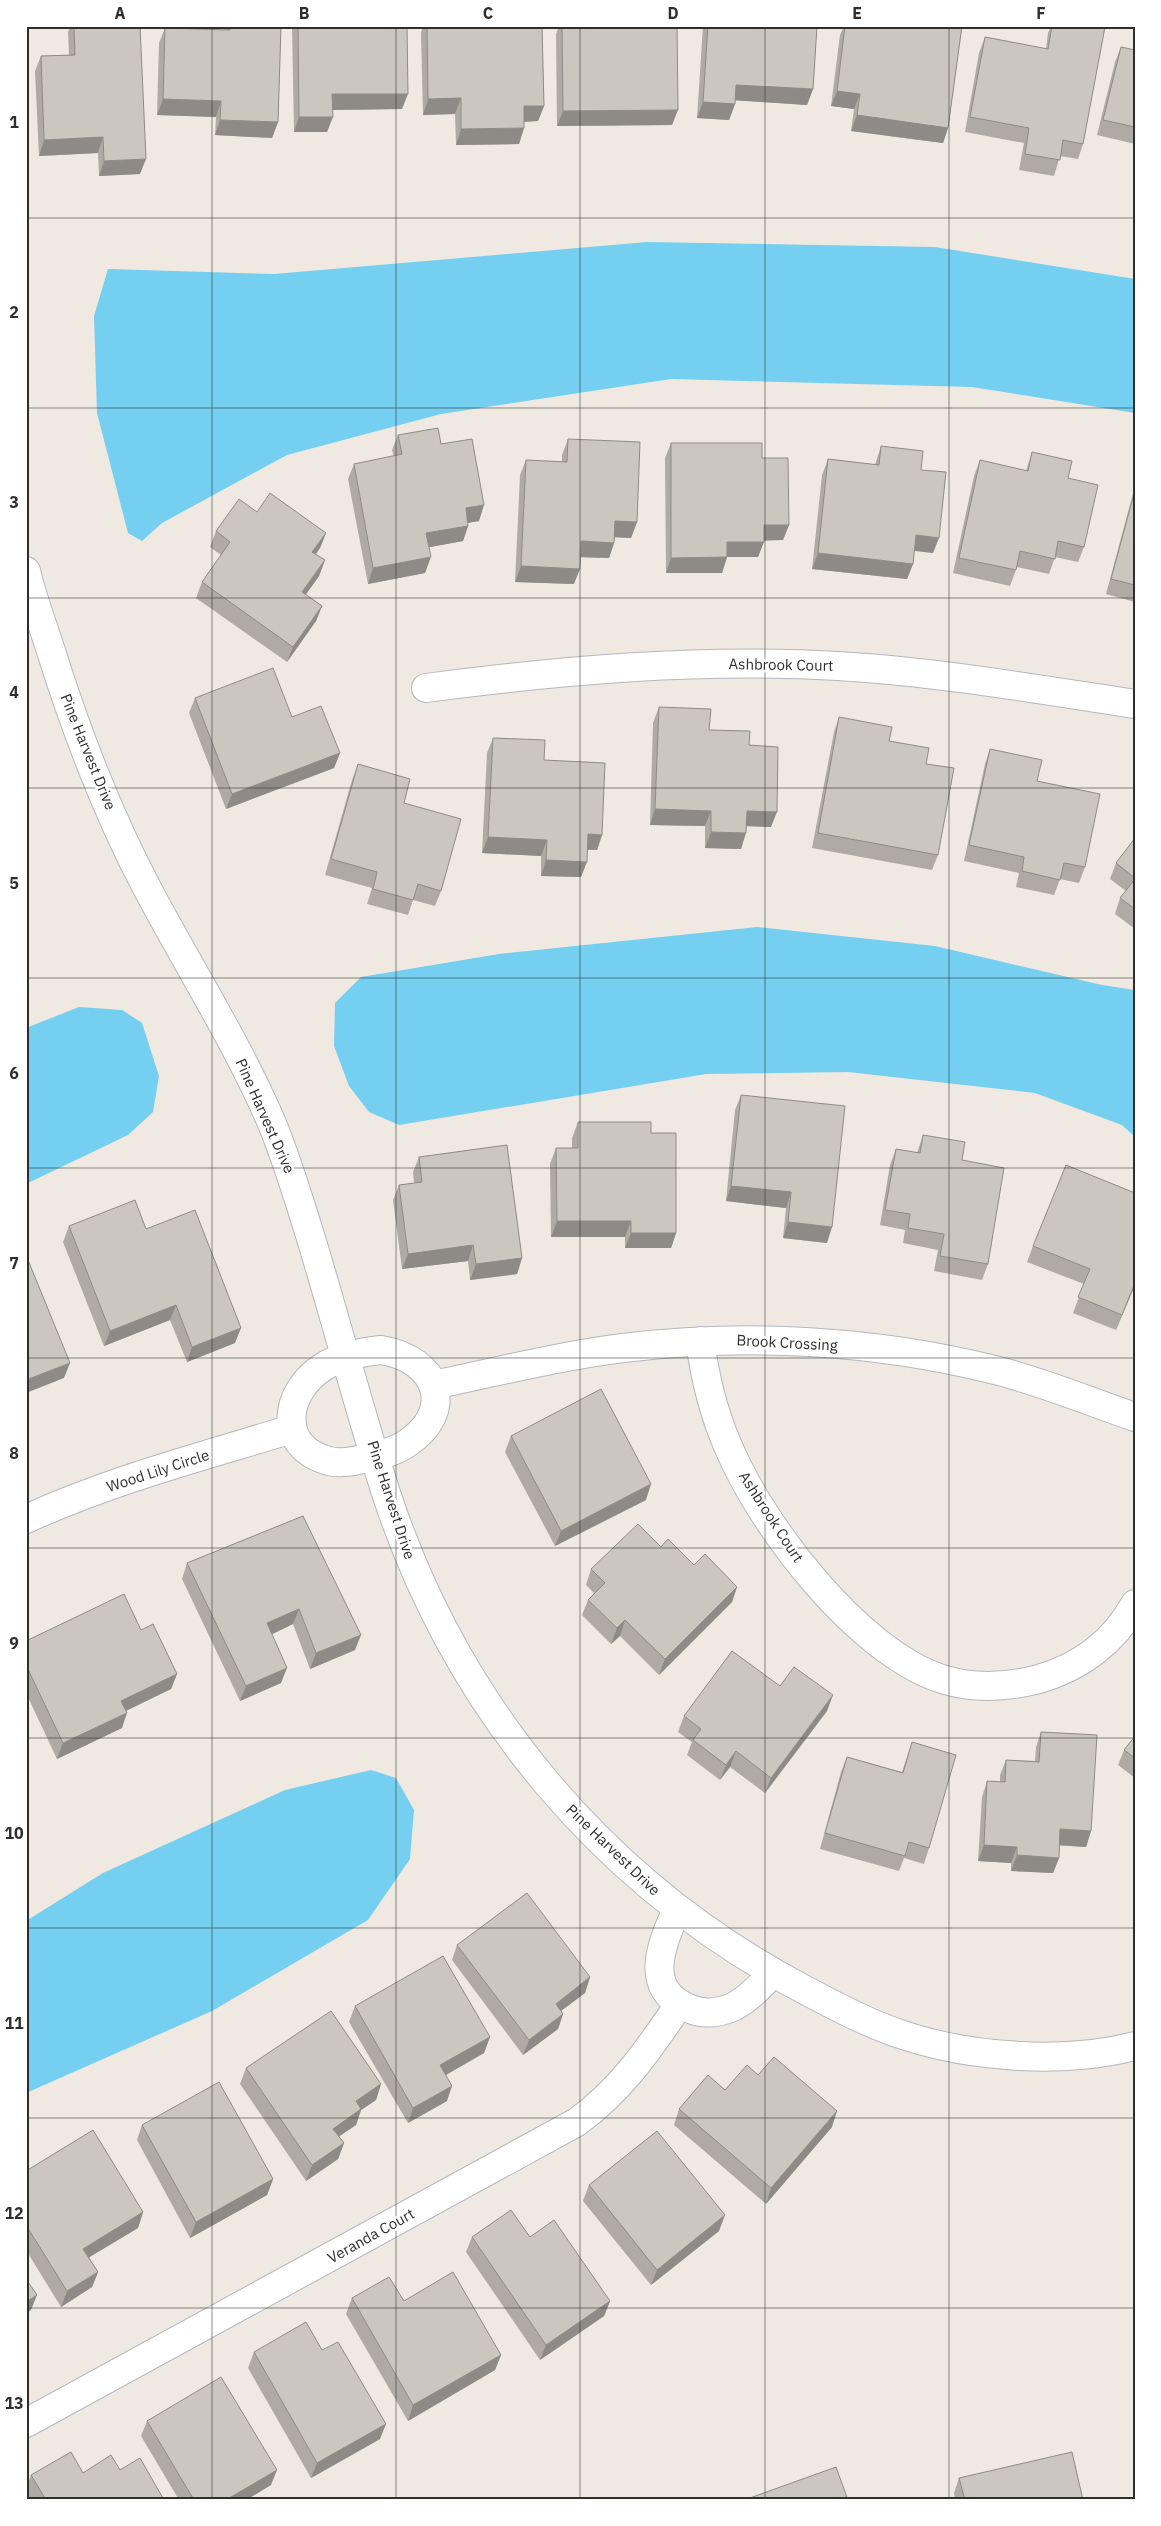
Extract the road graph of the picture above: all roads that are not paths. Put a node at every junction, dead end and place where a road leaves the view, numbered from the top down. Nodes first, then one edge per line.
1 (26, 571) edge
2 (426, 688) dead end
3 (1135, 704) edge
4 (700, 1341) junction
5 (347, 1357) junction
6 (433, 1385) junction
7 (1135, 1417) edge
8 (292, 1430) junction
9 (375, 1456) junction
10 (26, 1519) edge
11 (1135, 1604) edge
12 (678, 1910) junction
13 (772, 1973) junction
14 (679, 2004) junction
15 (1135, 2046) edge
16 (26, 2423) edge

1 - 5 street, Pine Harvest Drive
2 - 3 street, Ashbrook Court
4 - 6 street, Brook Crossing
4 - 7 street, Brook Crossing
4 - 11 street, Ashbrook Court
5 - 6 street
5 - 8 street
5 - 9 street, Pine Harvest Drive
6 - 9 street
8 - 9 street
8 - 10 street, Wood Lily Circle
9 - 12 street, Pine Harvest Drive
12 - 13 street, Pine Harvest Drive
12 - 14 street
13 - 14 street
13 - 15 street, Pine Harvest Drive
14 - 16 street, Veranda Court

